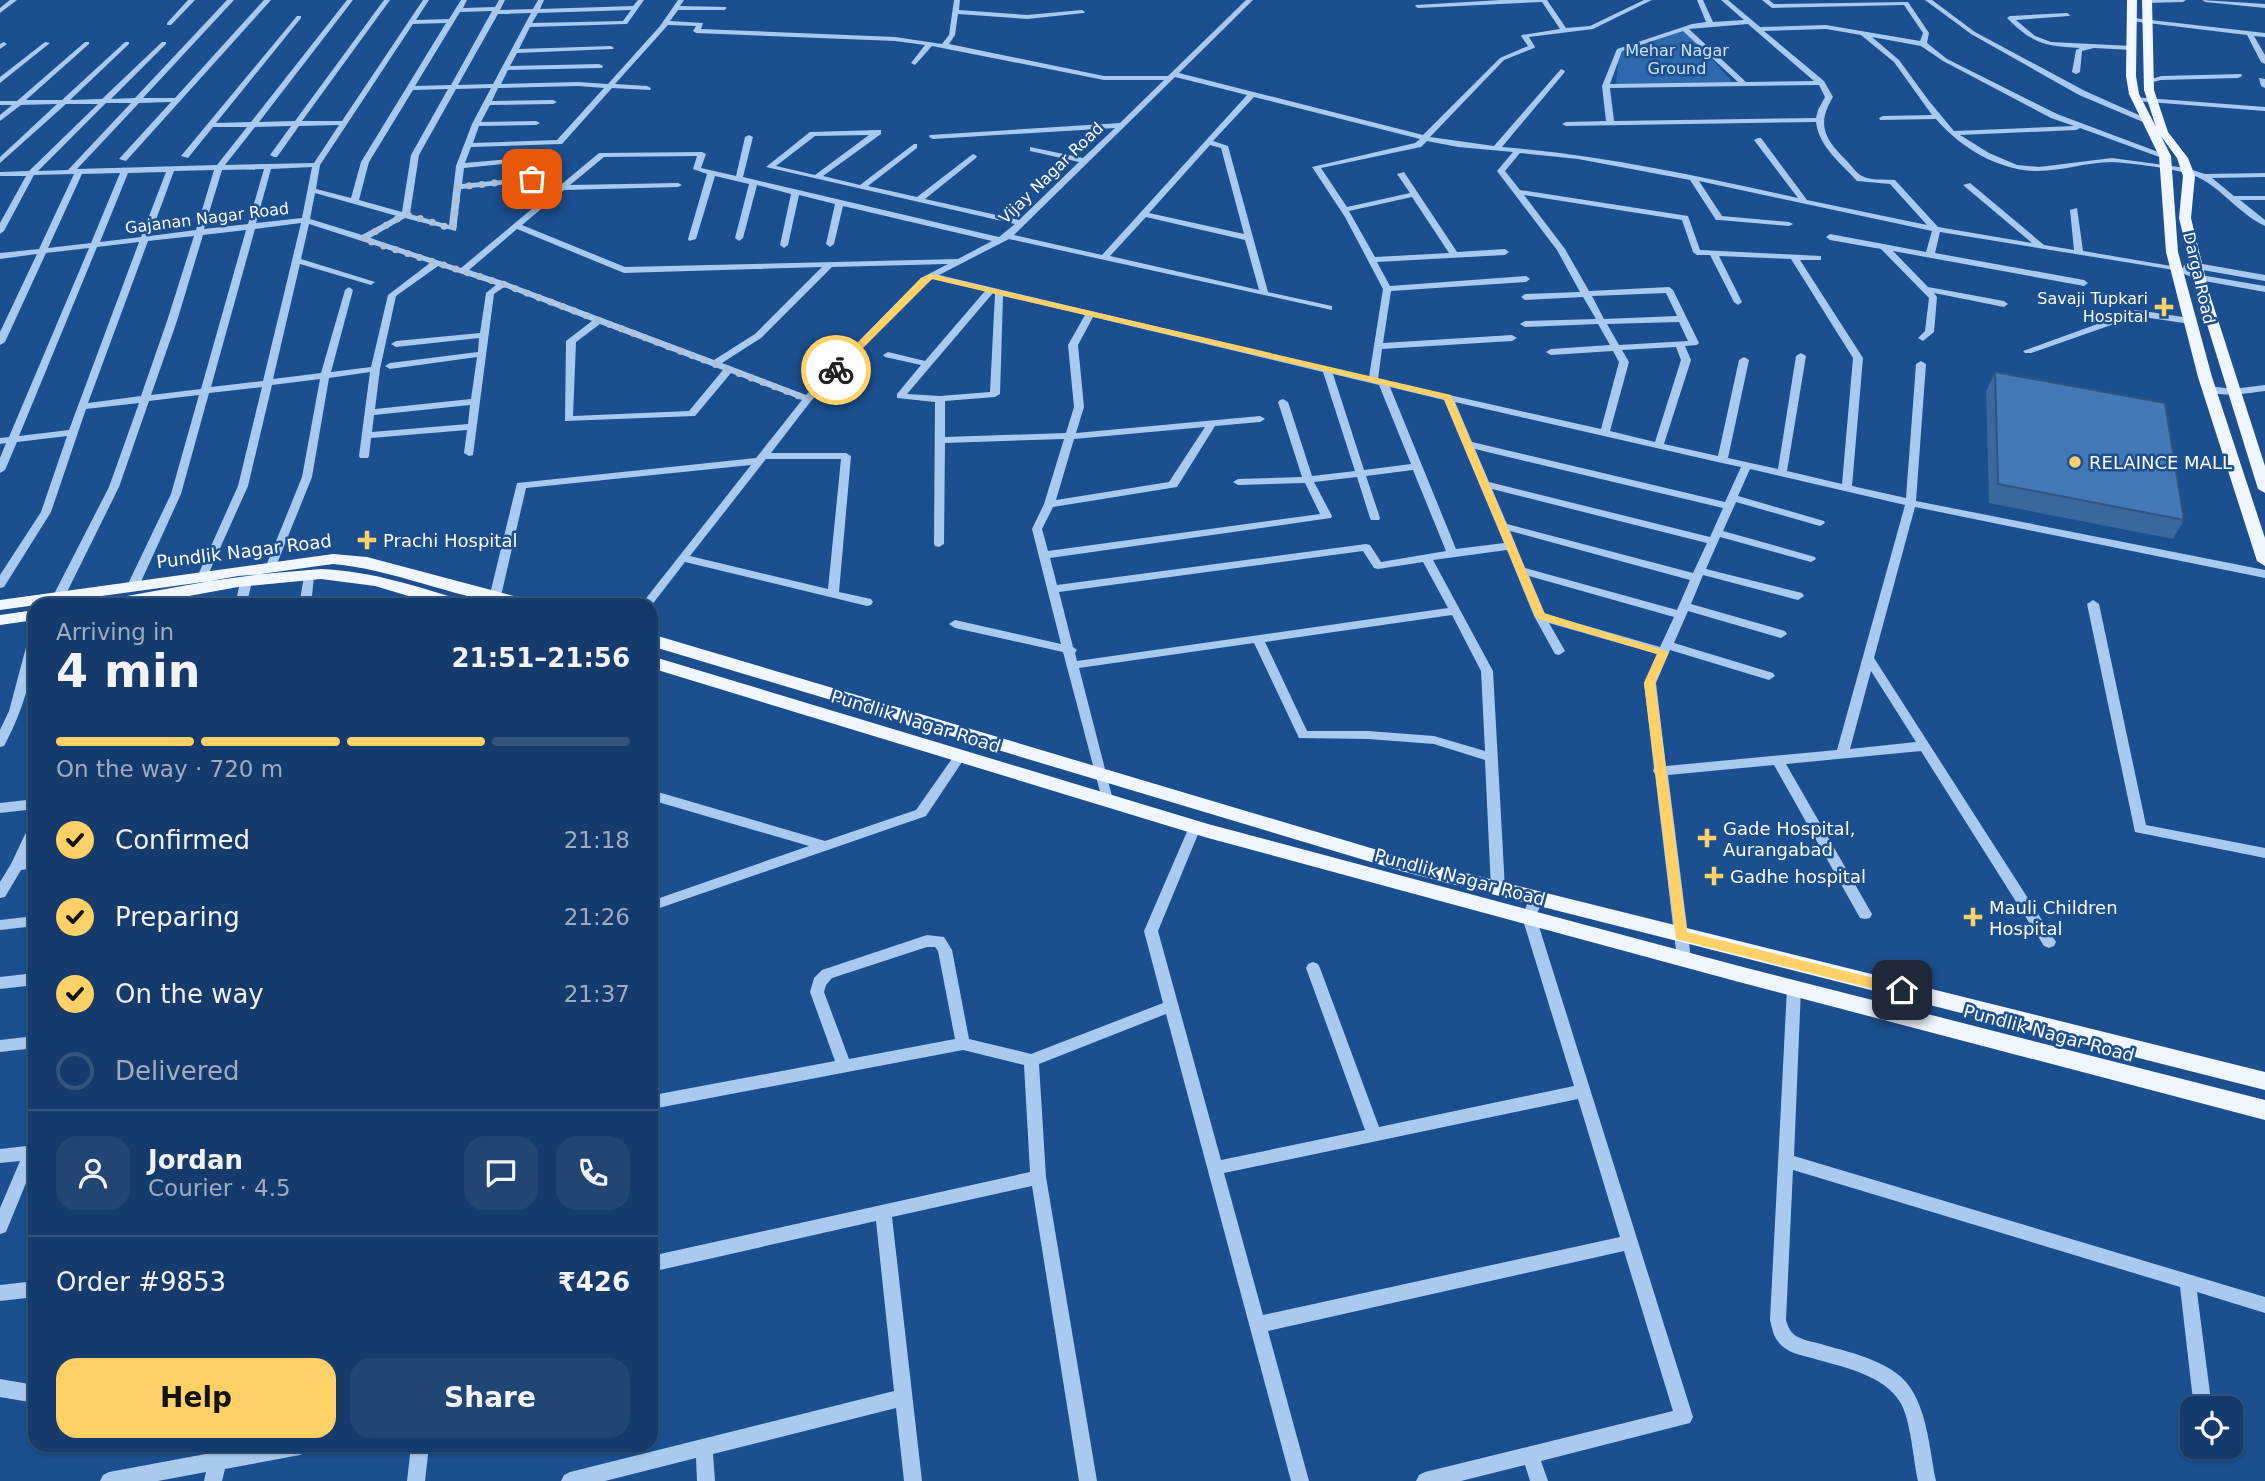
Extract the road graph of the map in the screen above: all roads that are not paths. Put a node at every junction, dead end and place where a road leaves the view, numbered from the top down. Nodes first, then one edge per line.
1 (14, 0) edge
2 (192, 0) edge
3 (231, 0) edge
4 (268, 0) edge
5 (349, 0) edge
6 (387, 0) edge
7 (426, 0) edge
8 (464, 0) edge
9 (502, 0) edge
10 (541, 0) edge
11 (641, 0) edge
12 (681, 0) edge
13 (957, 0) edge
14 (995, 0) edge
15 (1250, 0) edge
16 (1543, 0) edge
17 (1649, 0) edge
18 (1700, 0) edge
19 (1724, 0) edge
20 (1765, 0) edge
21 (1928, 0) edge
22 (2132, 0) edge
23 (2183, 0) edge
24 (2205, 0) edge
25 (2147, 1) edge
26 (1859, 2) edge
27 (1418, 6) dead end
28 (2265, 6) edge
29 (635, 8) junction
30 (676, 8) junction
31 (724, 8) dead end
32 (458, 10) junction
33 (495, 10) junction
34 (0, 11) edge
35 (536, 11) junction
36 (1911, 11) junction
37 (1944, 11) junction
38 (956, 12) junction
39 (1082, 12) dead end
40 (995, 13) junction
41 (2067, 15) dead end
42 (299, 17) dead end
43 (2133, 20) junction
44 (451, 21) junction
45 (1784, 21) dead end
46 (2147, 21) junction
47 (411, 22) junction
48 (1751, 22) junction
49 (666, 23) junction
50 (1710, 23) junction
51 (169, 24) dead end
52 (528, 25) junction
53 (1791, 28) junction
54 (1684, 29) junction
55 (1759, 29) junction
56 (1564, 30) junction
57 (1864, 34) junction
58 (2250, 34) junction
59 (2265, 35) edge
60 (47, 43) dead end
61 (87, 43) dead end
62 (127, 43) dead end
63 (164, 43) dead end
64 (930, 44) junction
65 (1923, 44) junction
66 (944, 46) junction
67 (2095, 46) junction
68 (611, 48) dead end
69 (2132, 48) junction
70 (514, 51) junction
71 (2265, 62) edge
72 (915, 63) dead end
73 (599, 66) dead end
74 (505, 68) junction
75 (1561, 71) dead end
76 (2076, 72) dead end
77 (1171, 76) junction
78 (2238, 76) dead end
79 (0, 81) edge
80 (2149, 81) junction
81 (1821, 83) junction
82 (1744, 84) junction
83 (609, 85) junction
84 (495, 86) junction
85 (1606, 86) junction
86 (452, 87) junction
87 (411, 88) junction
88 (646, 88) dead end
89 (1252, 94) junction
90 (2136, 99) junction
91 (137, 100) junction
92 (176, 100) junction
93 (64, 101) junction
94 (106, 101) junction
95 (2152, 101) junction
96 (21, 102) junction
97 (553, 102) dead end
98 (0, 103) edge
99 (486, 103) junction
100 (2265, 109) edge
101 (1938, 117) junction
102 (1883, 118) dead end
103 (0, 119) edge
104 (1817, 120) junction
105 (2146, 120) junction
106 (344, 122) junction
107 (1610, 122) junction
108 (536, 123) dead end
109 (251, 124) junction
110 (297, 124) junction
111 (476, 124) junction
112 (1566, 124) dead end
113 (211, 125) junction
114 (1120, 125) junction
115 (2079, 127) junction
116 (1952, 133) junction
117 (749, 137) dead end
118 (933, 137) dead end
119 (1425, 138) junction
120 (1758, 140) dead end
121 (705, 141) dead end
122 (1210, 143) junction
123 (468, 145) junction
124 (914, 146) dead end
125 (1033, 149) dead end
126 (1496, 149) junction
127 (1519, 149) junction
128 (702, 154) junction
129 (274, 155) dead end
130 (185, 156) dead end
131 (973, 156) dead end
132 (542, 158) dead end
133 (123, 159) dead end
134 (0, 161) edge
135 (1083, 161) junction
136 (2165, 161) junction
137 (316, 166) junction
138 (460, 166) junction
139 (268, 167) junction
140 (219, 168) junction
141 (171, 169) junction
142 (2186, 170) junction
143 (125, 171) junction
144 (712, 171) junction
145 (74, 172) junction
146 (31, 173) junction
147 (0, 174) edge
148 (1401, 174) dead end
149 (2265, 175) edge
150 (2204, 176) junction
151 (817, 177) junction
152 (1692, 177) junction
153 (738, 178) junction
154 (532, 179) dead end
155 (754, 181) junction
156 (678, 185) dead end
157 (1967, 185) dead end
158 (458, 187) junction
159 (862, 187) junction
160 (562, 188) junction
161 (312, 190) junction
162 (796, 191) junction
163 (1518, 192) junction
164 (1415, 194) junction
165 (2232, 198) junction
166 (2265, 198) edge
167 (919, 200) junction
168 (1804, 201) junction
169 (354, 202) junction
170 (840, 202) junction
171 (1345, 210) junction
172 (2074, 210) dead end
173 (406, 214) junction
174 (1144, 214) junction
175 (306, 220) junction
176 (1021, 223) junction
177 (2264, 223) edge
178 (1789, 224) dead end
179 (516, 226) junction
180 (251, 227) junction
181 (1936, 230) junction
182 (0, 232) edge
183 (201, 233) junction
184 (1830, 237) dead end
185 (1004, 238) junction
186 (1249, 238) junction
187 (147, 239) junction
188 (362, 239) junction
189 (692, 239) dead end
190 (739, 239) dead end
191 (830, 244) dead end
192 (96, 245) junction
193 (784, 245) dead end
194 (2040, 246) junction
195 (1885, 248) junction
196 (42, 251) junction
197 (1504, 252) dead end
198 (2079, 252) junction
199 (1713, 253) junction
200 (1455, 255) junction
201 (0, 256) edge
202 (1930, 256) junction
203 (1104, 258) junction
204 (1818, 258) dead end
205 (1795, 259) junction
206 (961, 260) junction
207 (1372, 260) junction
208 (297, 261) junction
209 (436, 263) junction
210 (829, 265) junction
211 (2176, 268) junction
212 (462, 271) junction
213 (2198, 271) junction
214 (931, 276) junction
215 (2265, 278) edge
216 (1526, 279) dead end
217 (371, 282) dead end
218 (2084, 283) dead end
219 (503, 284) junction
220 (1387, 289) junction
221 (1925, 289) junction
222 (2265, 289) edge
223 (349, 290) dead end
224 (995, 291) junction
225 (1264, 293) junction
226 (1584, 294) junction
227 (1525, 297) dead end
228 (1738, 302) dead end
229 (2004, 304) dead end
230 (1329, 308) dead end
231 (1090, 314) junction
232 (1681, 318) junction
233 (599, 320) junction
234 (1600, 321) junction
235 (2190, 321) junction
236 (1525, 324) dead end
237 (484, 335) junction
238 (1513, 338) dead end
239 (1923, 338) dead end
240 (0, 342) edge
241 (396, 344) dead end
242 (1680, 344) junction
243 (1378, 346) junction
244 (1615, 347) junction
245 (2028, 351) dead end
246 (1551, 352) dead end
247 (482, 354) junction
248 (888, 355) dead end
249 (1801, 356) dead end
250 (1744, 360) dead end
251 (715, 364) junction
252 (927, 364) junction
253 (1921, 364) dead end
254 (390, 366) dead end
255 (375, 369) junction
256 (729, 369) junction
257 (1327, 370) junction
258 (325, 375) junction
259 (1378, 381) junction
260 (268, 383) junction
261 (2265, 388) edge
262 (2209, 389) junction
263 (203, 391) junction
264 (2233, 392) junction
265 (1448, 397) junction
266 (940, 398) junction
267 (145, 399) junction
268 (807, 399) junction
269 (475, 401) junction
270 (1283, 402) dead end
271 (82, 407) junction
272 (369, 413) junction
273 (1260, 419) dead end
274 (1212, 423) junction
275 (472, 427) junction
276 (74, 432) junction
277 (1605, 433) junction
278 (367, 435) junction
279 (1071, 436) junction
280 (13, 440) junction
281 (941, 440) junction
282 (0, 441) edge
283 (1468, 444) junction
284 (1659, 445) junction
285 (2251, 448) junction
286 (2265, 450) edge
287 (469, 453) dead end
288 (364, 456) dead end
289 (761, 458) junction
290 (1722, 460) junction
291 (1417, 466) junction
292 (1748, 466) junction
293 (0, 470) edge
294 (1782, 473) junction
295 (1361, 474) junction
296 (1308, 480) junction
297 (1238, 482) dead end
298 (1485, 484) junction
299 (1847, 488) junction
300 (2265, 489) edge
301 (1731, 502) junction
302 (1911, 503) junction
303 (1049, 504) junction
304 (1375, 518) dead end
305 (1820, 523) dead end
306 (1502, 526) junction
307 (1715, 537) junction
308 (939, 544) dead end
309 (1510, 546) junction
310 (1452, 553) junction
311 (1044, 555) junction
312 (1426, 557) junction
313 (682, 558) junction
314 (1811, 559) dead end
315 (2265, 561) edge
316 (271, 566) junction
317 (1521, 570) junction
318 (1698, 574) junction
319 (2265, 574) edge
320 (203, 575) junction
321 (309, 576) junction
322 (246, 582) junction
323 (0, 584) edge
324 (133, 586) junction
325 (1055, 589) junction
326 (833, 596) junction
327 (1798, 596) dead end
328 (50, 598) edge
329 (61, 598) edge
330 (181, 598) edge
331 (242, 598) edge
332 (306, 598) edge
333 (435, 598) edge
334 (479, 598) edge
335 (489, 598) edge
336 (651, 598) edge
337 (28, 602) edge
338 (867, 602) dead end
339 (2093, 604) dead end
340 (0, 605) edge
341 (1682, 610) junction
342 (1456, 611) junction
343 (28, 616) edge
344 (1540, 616) junction
345 (0, 620) edge
346 (955, 624) dead end
347 (1781, 635) dead end
348 (1257, 638) junction
349 (658, 642) edge
350 (1665, 649) junction
351 (1071, 650) junction
352 (1559, 651) dead end
353 (1869, 659) junction
354 (28, 662) edge
355 (658, 664) edge
356 (1074, 665) junction
357 (1769, 676) dead end
358 (0, 743) edge
359 (1924, 746) junction
360 (1842, 755) junction
361 (960, 756) junction
362 (1492, 757) junction
363 (1778, 761) junction
364 (1659, 771) junction
365 (1103, 777) junction
366 (658, 797) edge
367 (1107, 800) junction
368 (28, 805) edge
369 (0, 808) edge
370 (1195, 827) junction
371 (28, 842) edge
372 (825, 846) junction
373 (2265, 853) edge
374 (28, 864) edge
375 (17, 866) junction
376 (1498, 889) junction
377 (0, 893) edge
378 (1536, 898) junction
379 (658, 904) edge
380 (1865, 915) dead end
381 (1529, 918) junction
382 (28, 922) edge
383 (0, 925) edge
384 (1681, 935) junction
385 (2049, 942) dead end
386 (1684, 959) junction
387 (1314, 968) dead end
388 (28, 980) edge
389 (0, 984) edge
390 (1794, 988) junction
391 (1171, 1006) junction
392 (2057, 1029) junction
393 (28, 1043) edge
394 (963, 1044) junction
395 (0, 1046) edge
396 (2060, 1057) junction
397 (1031, 1060) junction
398 (844, 1066) junction
399 (2265, 1081) edge
400 (1583, 1091) junction
401 (658, 1100) edge
402 (2265, 1110) edge
403 (1374, 1135) junction
404 (28, 1153) edge
405 (0, 1156) edge
406 (1787, 1161) junction
407 (28, 1163) edge
408 (1215, 1168) junction
409 (1038, 1177) junction
410 (883, 1212) junction
411 (0, 1227) edge
412 (1630, 1242) junction
413 (658, 1262) edge
414 (2187, 1280) junction
415 (28, 1290) edge
416 (0, 1293) edge
417 (2265, 1305) edge
418 (1257, 1325) junction
419 (0, 1388) edge
420 (28, 1393) edge
421 (2201, 1396) edge
422 (904, 1397) junction
423 (704, 1447) junction
424 (419, 1452) edge
425 (220, 1453) edge
426 (1530, 1455) junction
427 (620, 1475) edge
428 (109, 1481) edge
429 (213, 1481) edge
430 (416, 1481) edge
431 (570, 1481) edge
432 (706, 1481) edge
433 (913, 1481) edge
434 (1088, 1481) edge
435 (1300, 1481) edge
436 (1425, 1481) edge
437 (1539, 1481) edge
438 (1927, 1481) edge

1 - 34 street
2 - 51 street
3 - 91 street
4 - 92 street
5 - 109 street
6 - 110 street
7 - 47 street
8 - 32 street
9 - 33 street
10 - 35 street
11 - 29 street
12 - 30 street
13 - 38 street
14 - 40 street
15 - 77 street, Vijay Nagar Road
16 - 27 street
16 - 56 street
17 - 56 street
18 - 50 street
19 - 48 street
20 - 26 street
21 - 37 street
22 - 43 main road, Darga Road
23 - 25 street
24 - 28 street
25 - 46 main road
26 - 36 street
29 - 35 street
29 - 52 street
30 - 31 street
30 - 49 street
32 - 33 street
32 - 44 street
33 - 35 street
33 - 86 street
35 - 52 street
36 - 37 street
36 - 65 street
37 - 105 street
38 - 40 street
38 - 66 street
39 - 40 street
41 - 67 street
42 - 113 street
43 - 46 street
43 - 69 main road, Darga Road
44 - 47 street
44 - 87 street
45 - 53 street
46 - 58 street
46 - 80 main road
47 - 106 street
48 - 50 street
48 - 55 street
49 - 64 street
49 - 83 street
50 - 54 street
52 - 70 street
53 - 55 street
53 - 57 street
54 - 82 street
54 - 85 street
55 - 81 street
56 - 119 street
57 - 65 street
57 - 101 street
58 - 59 street
58 - 71 street
60 - 79 street
61 - 96 street
62 - 93 street
63 - 94 street
64 - 66 street
64 - 72 street
65 - 115 street
66 - 77 street
67 - 69 street
67 - 76 street
68 - 70 street
69 - 90 main road, Darga Road
70 - 74 street
73 - 74 street
74 - 84 street
75 - 126 street
77 - 89 street
77 - 114 street, Vijay Nagar Road
78 - 80 street
80 - 95 main road
81 - 82 street
81 - 104 street
82 - 85 street
83 - 84 street
83 - 88 street
83 - 123 street
84 - 86 street
84 - 99 street
85 - 107 street
86 - 87 street
86 - 173 street
87 - 169 street
89 - 119 street
89 - 122 street
90 - 95 street
90 - 105 main road, Darga Road
91 - 92 street
91 - 94 street
91 - 145 street
92 - 133 street
93 - 94 street
93 - 96 street
93 - 134 street
94 - 146 street
95 - 100 street
95 - 142 main road
96 - 98 street
96 - 103 street
97 - 99 street
99 - 111 street
101 - 102 street
101 - 116 street
104 - 107 street
104 - 181 street
105 - 136 main road, Darga Road
106 - 110 street
106 - 137 street
107 - 112 street
108 - 111 street
109 - 110 street
109 - 113 street
109 - 140 street
110 - 129 street
111 - 123 street
113 - 130 street
114 - 118 street
114 - 135 street, Vijay Nagar Road
115 - 116 street
115 - 136 street
116 - 136 street
117 - 153 street
119 - 126 street
119 - 171 street
120 - 168 street
121 - 128 street
122 - 174 street
122 - 186 street
123 - 138 street
124 - 159 street
125 - 135 street
126 - 127 street
127 - 152 street
127 - 163 street
128 - 144 street
128 - 160 street
131 - 167 street
132 - 138 street
135 - 176 street, Vijay Nagar Road
136 - 142 street
136 - 211 main road, Darga Road
137 - 139 street
137 - 161 street
138 - 158 street
139 - 140 street
139 - 180 street
140 - 141 street
140 - 183 street
141 - 143 street
141 - 187 street
142 - 150 street
142 - 213 main road, Darga Road
143 - 145 street
143 - 192 street
144 - 153 street
144 - 189 street
145 - 146 street
145 - 196 street
146 - 147 street
146 - 182 street
148 - 164 street
149 - 150 street
150 - 165 street
151 - 151 street
151 - 159 street
152 - 168 street
152 - 178 street
153 - 155 street
154 - 158 street
155 - 162 street
155 - 190 street
156 - 160 street
157 - 194 street
158 - 173 street
159 - 167 street
160 - 179 street
161 - 169 street
161 - 175 street
162 - 170 street
162 - 193 street
163 - 199 street
163 - 226 street
164 - 171 street
164 - 200 street
165 - 166 street
165 - 177 street
167 - 176 street
168 - 181 street
169 - 173 street
170 - 185 street
170 - 191 street
171 - 207 street
172 - 198 street
173 - 188 street
174 - 186 street
174 - 203 street
175 - 180 street, Gajanan Nagar Road
175 - 188 street, Gajanan Nagar Road
175 - 208 street
176 - 185 street, Vijay Nagar Road
179 - 210 street
179 - 212 street
180 - 183 street, Gajanan Nagar Road
180 - 263 street
181 - 194 street
181 - 202 street
183 - 187 street, Gajanan Nagar Road
183 - 267 street
184 - 195 street
185 - 203 street
185 - 206 street, Vijay Nagar Road
186 - 225 street
187 - 192 street, Gajanan Nagar Road
187 - 271 street
188 - 209 street, Gajanan Nagar Road
192 - 196 street, Gajanan Nagar Road
192 - 280 street
194 - 198 street
195 - 202 street
195 - 221 street
196 - 201 street, Gajanan Nagar Road
196 - 240 street
197 - 200 street
198 - 211 street
199 - 205 street
199 - 228 street
200 - 207 street
202 - 218 street
203 - 225 street
204 - 205 street
205 - 299 street
206 - 210 street
206 - 214 street, Vijay Nagar Road
207 - 220 street
208 - 217 street
208 - 260 street
209 - 212 street, Gajanan Nagar Road
209 - 255 street
210 - 251 street
211 - 213 street
211 - 235 main road, Darga Road
212 - 219 street, Gajanan Nagar Road
213 - 215 street
213 - 222 street
213 - 264 main road, Darga Road
214 - 224 street
214 - 268 street, Vijay Nagar Road
216 - 220 street
219 - 233 street, Gajanan Nagar Road
219 - 237 street
220 - 243 street
221 - 229 street
221 - 239 street
223 - 258 street
224 - 231 street
224 - 252 street
224 - 266 street
225 - 230 street
226 - 227 street
226 - 232 street
226 - 234 street
231 - 257 street
231 - 279 street
232 - 234 street
232 - 242 street
233 - 251 street, Gajanan Nagar Road
233 - 256 street
234 - 236 street
234 - 244 street
235 - 245 street
235 - 262 main road, Darga Road
237 - 241 street
237 - 247 street
238 - 243 street
242 - 244 street
242 - 284 street
243 - 259 street
244 - 246 street
244 - 277 street
247 - 254 street
247 - 269 street
248 - 252 street
249 - 294 street
250 - 290 street
251 - 256 street, Gajanan Nagar Road
252 - 266 street
253 - 302 street
255 - 258 street
255 - 272 street
256 - 268 street, Gajanan Nagar Road
257 - 259 street
257 - 295 street
258 - 260 street
258 - 316 street
259 - 265 street
259 - 291 street
260 - 263 street
260 - 320 street
261 - 264 street
262 - 264 street
262 - 315 main road, Darga Road
263 - 267 street
263 - 324 street
264 - 285 main road, Darga Road
265 - 277 street
265 - 283 street
266 - 281 street
267 - 271 street
267 - 328 street
268 - 289 street, Vijay Nagar Road
269 - 272 street
269 - 275 street
270 - 296 street
271 - 276 street
272 - 278 street
273 - 274 street
274 - 279 street
274 - 303 street
275 - 278 street
275 - 287 street
276 - 280 street
276 - 323 street
277 - 284 street
278 - 288 street
279 - 281 street
279 - 303 street
280 - 282 street
280 - 293 street
281 - 308 street
283 - 298 street
283 - 301 street
284 - 290 street
285 - 286 street
285 - 300 main road, Darga Road
289 - 313 street, Vijay Nagar Road
289 - 326 street
289 - 335 street
290 - 292 street
291 - 295 street
291 - 310 street
292 - 294 street
292 - 301 street
294 - 299 street
295 - 296 street
295 - 304 street
296 - 297 street
296 - 311 street
298 - 306 street
298 - 307 street
299 - 302 street
301 - 305 street
301 - 307 street
302 - 319 street
302 - 353 street
303 - 311 street
306 - 309 street
306 - 318 street
307 - 314 street
307 - 318 street
309 - 310 street
309 - 317 street
310 - 312 street
311 - 325 street
312 - 325 street
312 - 342 street
313 - 326 street
313 - 336 street, Vijay Nagar Road
316 - 320 main road, Pundlik Nagar Road
316 - 334 main road, Pundlik Nagar Road
317 - 341 street
317 - 344 street
318 - 327 street
318 - 341 street
320 - 324 main road, Pundlik Nagar Road
321 - 322 main road, Pundlik Nagar Road
321 - 332 street
321 - 333 main road, Pundlik Nagar Road
322 - 330 main road, Pundlik Nagar Road
322 - 331 street
324 - 329 main road, Pundlik Nagar Road
325 - 351 street
326 - 338 street
337 - 340 main road, Pundlik Nagar Road
339 - 373 street
341 - 347 street
341 - 350 street
342 - 348 street
342 - 362 street
343 - 345 main road
344 - 350 street
344 - 352 street
346 - 351 street
348 - 356 street
348 - 362 street
349 - 365 main road, Pundlik Nagar Road
350 - 357 street
350 - 364 street
351 - 356 street
353 - 359 street
353 - 360 street
354 - 358 street
355 - 361 main road, Pundlik Nagar Road
356 - 365 street
359 - 360 street
359 - 385 street
360 - 363 street
361 - 367 main road, Pundlik Nagar Road
361 - 372 street
362 - 376 street
363 - 364 street
363 - 380 street
364 - 384 street
365 - 367 street
365 - 376 main road, Pundlik Nagar Road
366 - 372 street
367 - 370 main road, Pundlik Nagar Road
368 - 369 street
370 - 381 main road, Pundlik Nagar Road
370 - 391 street
371 - 375 street
372 - 379 street
374 - 375 street
375 - 377 street
376 - 378 main road, Pundlik Nagar Road
378 - 381 street
378 - 384 main road, Pundlik Nagar Road
381 - 386 main road, Pundlik Nagar Road
381 - 400 street
382 - 383 street
384 - 386 street
384 - 392 main road, Pundlik Nagar Road
386 - 390 main road, Pundlik Nagar Road
387 - 403 street
388 - 389 street
390 - 396 main road, Pundlik Nagar Road
390 - 406 street
391 - 397 street
391 - 408 street
392 - 396 main road
392 - 399 main road, Pundlik Nagar Road
393 - 395 street
394 - 397 street
394 - 398 street
394 - 398 street
396 - 402 main road, Pundlik Nagar Road
397 - 409 street
398 - 401 street
400 - 403 street
400 - 412 street
403 - 408 street
404 - 405 street
406 - 414 street
406 - 438 street
407 - 411 street
408 - 418 street
409 - 410 street
409 - 434 street
410 - 413 street
410 - 422 street
412 - 418 street
412 - 426 street
414 - 417 street
414 - 421 street
415 - 416 street
418 - 435 street
419 - 420 street
422 - 423 street
422 - 433 street
423 - 427 street
423 - 432 street
424 - 430 street
425 - 428 street
425 - 429 street
426 - 436 street
426 - 437 street
427 - 431 street

